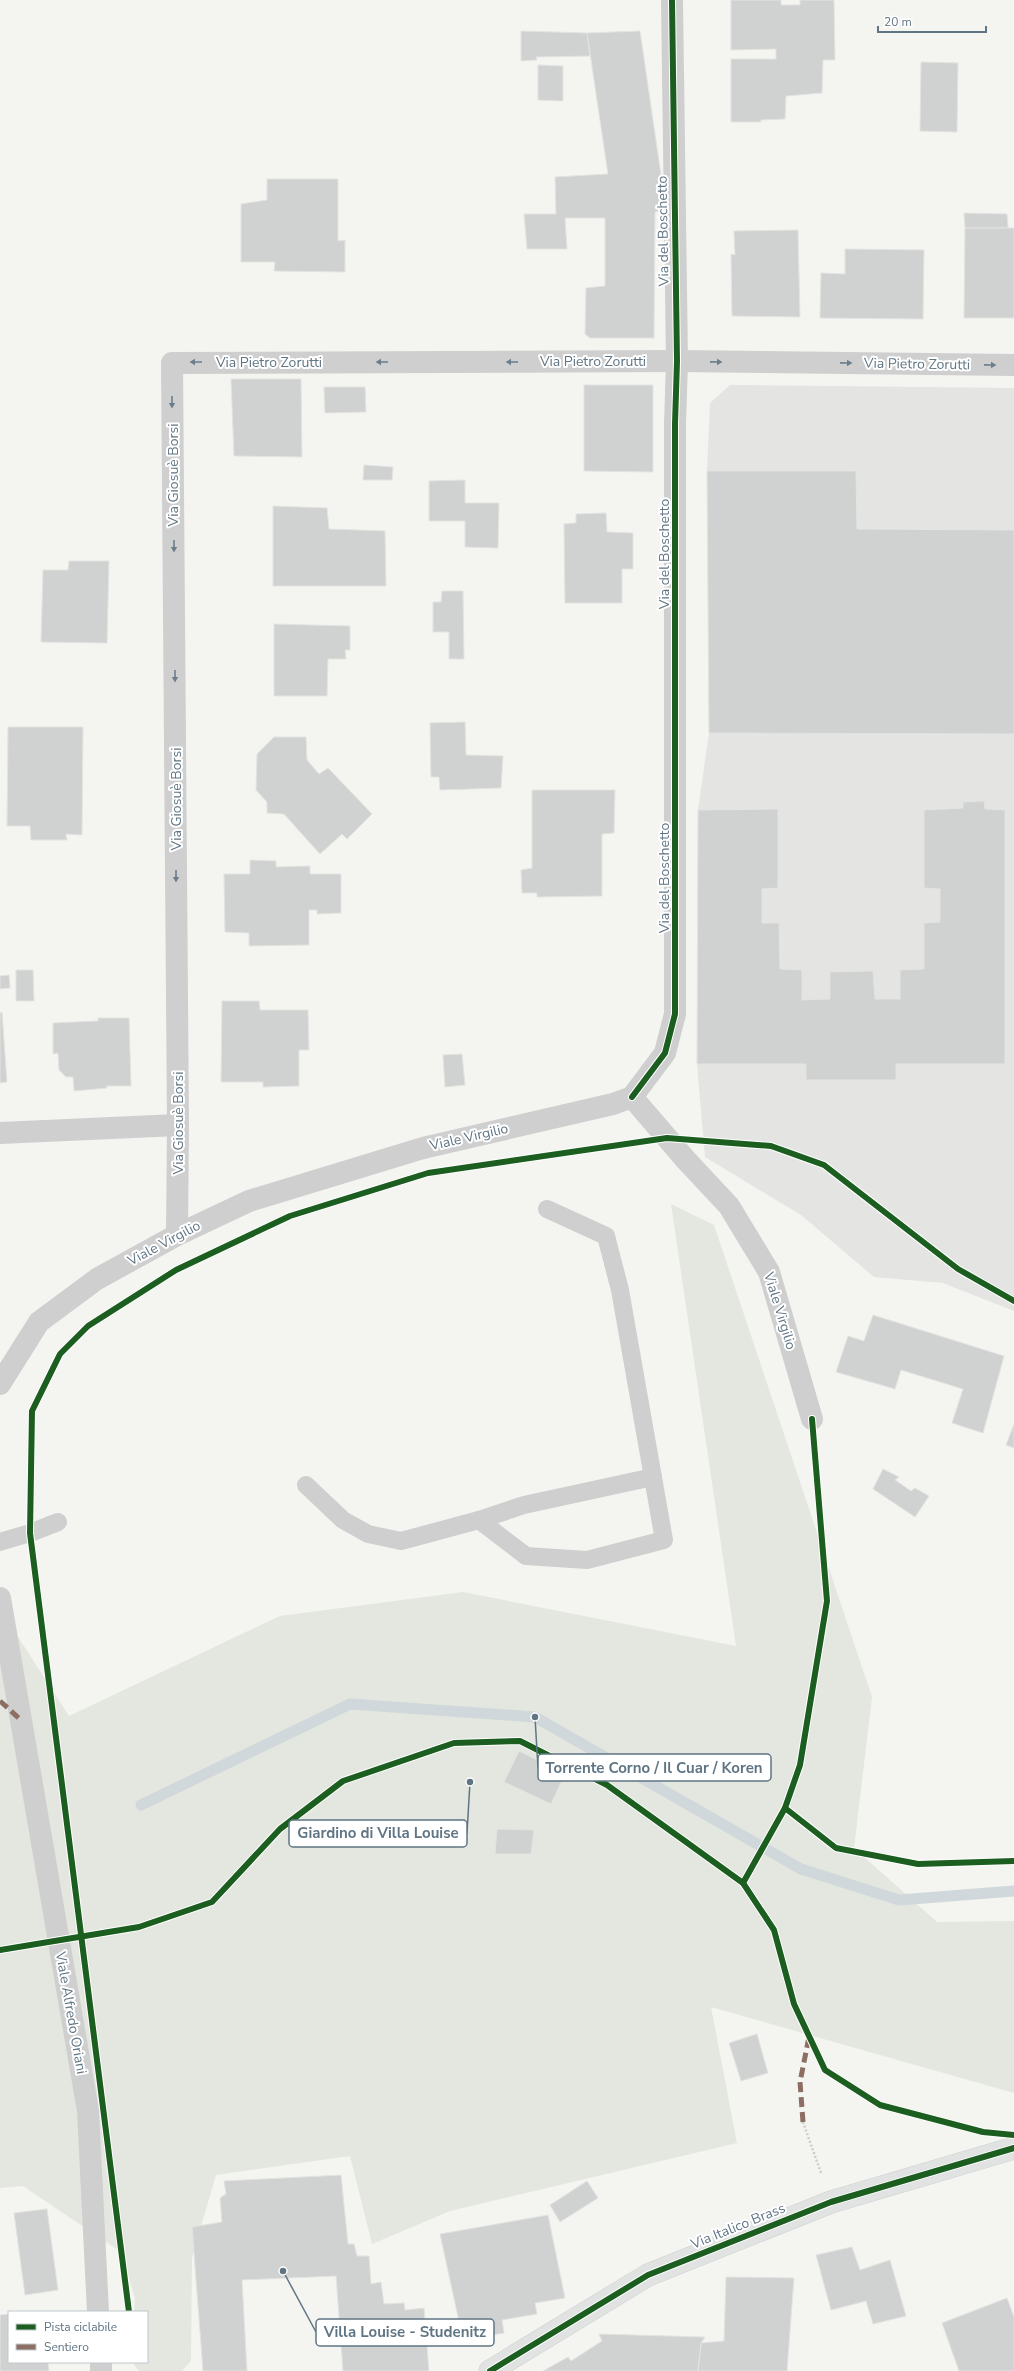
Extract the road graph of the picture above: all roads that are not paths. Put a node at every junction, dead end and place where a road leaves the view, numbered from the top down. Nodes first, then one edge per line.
1 (672, 0) edge
2 (677, 361) junction
3 (172, 363) joint
4 (1014, 365) edge
5 (632, 1097) junction
6 (178, 1125) junction
7 (0, 1133) edge
8 (547, 1209) dead end
9 (177, 1235) junction
10 (0, 1384) edge
11 (812, 1419) dead end
12 (653, 1477) junction
13 (306, 1485) dead end
14 (479, 1520) junction
15 (58, 1522) dead end
16 (0, 1542) edge
17 (0, 1598) edge
18 (1014, 2148) edge
19 (98, 2311) edge
20 (490, 2371) edge

1 - 2 street, Via del Boschetto
2 -> 3 street, Via Pietro Zorutti
2 -> 4 street, Via Pietro Zorutti
2 - 5 street, Via del Boschetto
3 -> 6 street, Via Giosuè Borsi
5 - 9 street, Viale Virgilio
5 - 11 street, Viale Virgilio
6 - 7 street
6 - 9 street, Via Giosuè Borsi
8 - 12 lane
9 - 10 street, Viale Virgilio
12 - 14 lane
12 - 14 lane
13 - 14 lane
15 - 16 lane
17 - 19 street, Viale Alfredo Oriani
18 - 20 main road, Via Italico Brass

